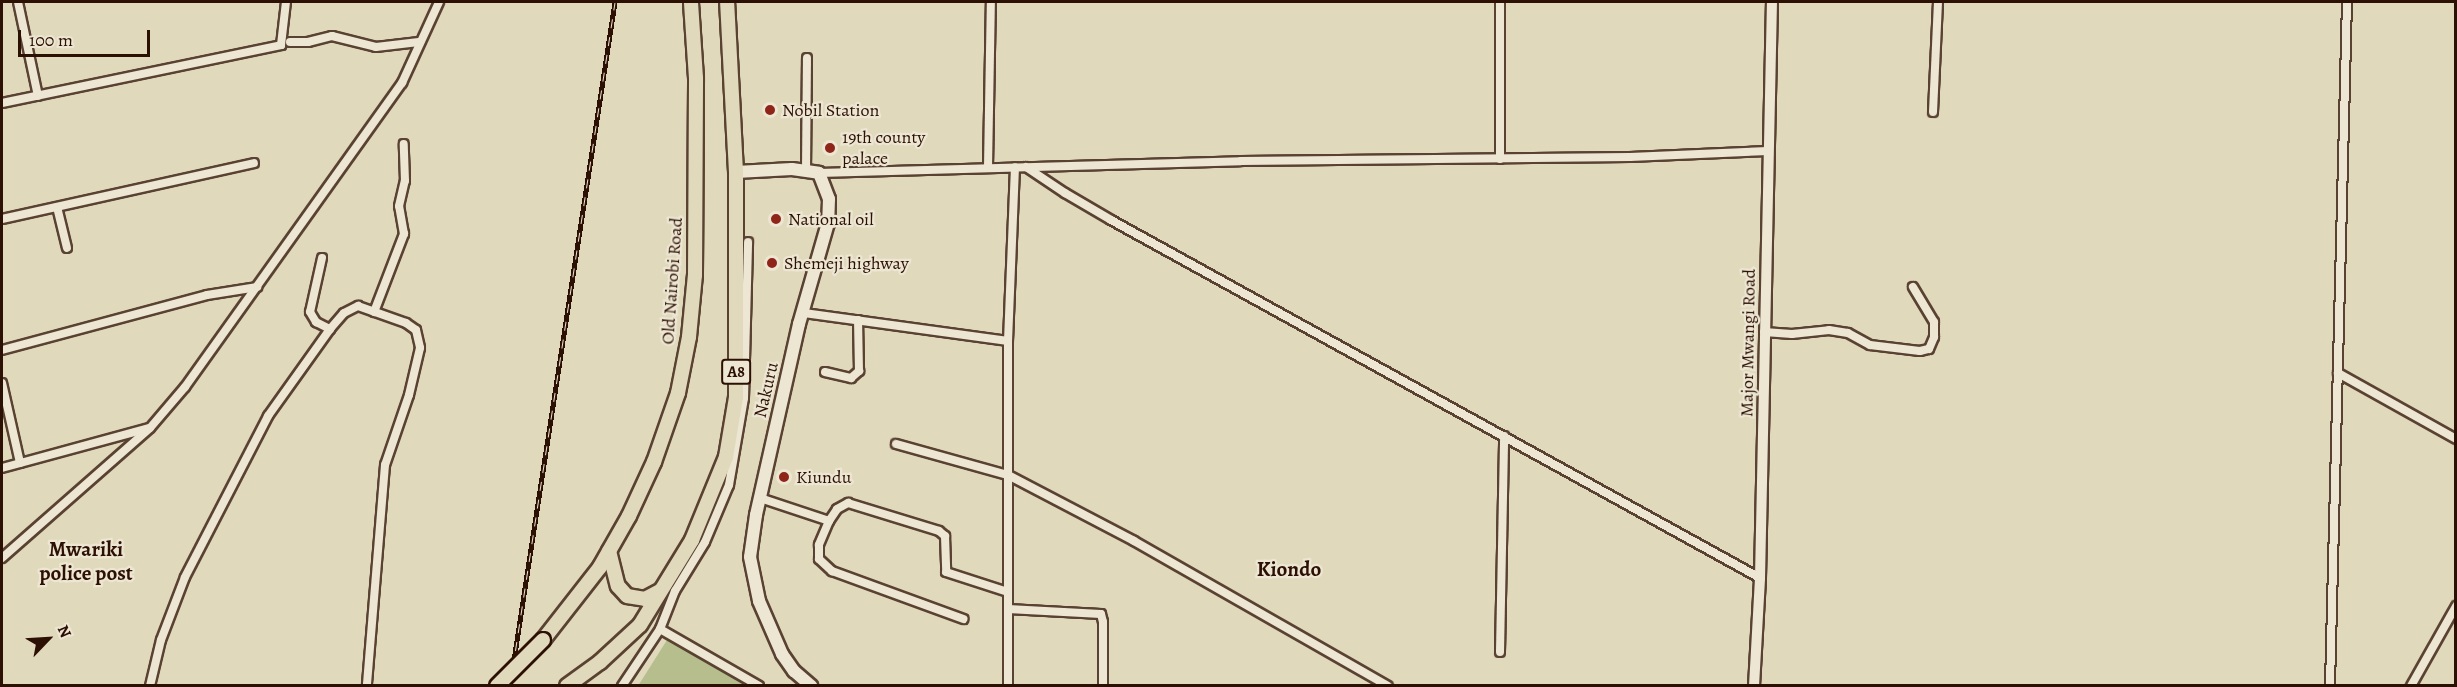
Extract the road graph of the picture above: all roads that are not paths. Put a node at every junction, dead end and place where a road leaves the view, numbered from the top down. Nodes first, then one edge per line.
1 (18, 2) edge
2 (286, 2) edge
3 (439, 2) edge
4 (691, 2) edge
5 (727, 2) edge
6 (991, 2) edge
7 (1500, 2) edge
8 (1772, 2) edge
9 (1938, 2) edge
10 (2347, 2) edge
11 (290, 42) dead end
12 (419, 42) junction
13 (807, 58) dead end
14 (38, 96) junction
15 (2, 104) edge
16 (1933, 112) dead end
17 (404, 144) dead end
18 (1768, 151) junction
19 (1500, 159) junction
20 (254, 163) dead end
21 (1025, 166) junction
22 (988, 167) junction
23 (1015, 167) junction
24 (806, 170) junction
25 (736, 172) junction
26 (819, 173) junction
27 (57, 207) junction
28 (2, 219) edge
29 (748, 242) dead end
30 (67, 248) dead end
31 (322, 258) dead end
32 (257, 287) junction
33 (1913, 287) dead end
34 (374, 312) junction
35 (804, 313) junction
36 (858, 321) junction
37 (330, 329) junction
38 (1764, 332) junction
39 (1008, 341) junction
40 (2, 350) edge
41 (825, 372) dead end
42 (2338, 373) junction
43 (2, 383) edge
44 (150, 428) junction
45 (1504, 436) junction
46 (2456, 439) edge
47 (896, 444) dead end
48 (20, 463) junction
49 (2, 468) edge
50 (1008, 475) junction
51 (760, 498) junction
52 (829, 522) junction
53 (609, 551) junction
54 (2, 558) edge
55 (1760, 578) junction
56 (662, 590) junction
57 (1008, 592) junction
58 (2456, 606) edge
59 (1008, 609) junction
60 (963, 619) dead end
61 (660, 629) junction
62 (1500, 652) dead end
63 (150, 686) edge
64 (367, 686) edge
65 (497, 686) edge
66 (567, 686) edge
67 (622, 686) edge
68 (759, 686) edge
69 (811, 686) edge
70 (1008, 686) edge
71 (1103, 686) edge
72 (1388, 686) edge
73 (1754, 686) edge
74 (2331, 686) edge
75 (2411, 686) edge

1 - 14 street
2 - 14 street
3 - 12 street
4 - 53 highway, Old Nairobi Road
5 - 25 highway, A8
6 - 22 street
7 - 19 street
8 - 18 street, Major Mwangi Road
9 - 16 street
10 - 42 street
11 - 12 street
12 - 32 street
13 - 24 street
14 - 15 street
17 - 34 street
18 - 19 street
18 - 38 street, Major Mwangi Road
19 - 21 street
20 - 27 street
21 - 23 street
21 - 45 street
22 - 23 street
22 - 26 street
23 - 39 street
24 - 25 main road
24 - 26 main road
25 - 56 highway, A8
26 - 35 main road, Nakuru
27 - 28 street
27 - 30 street
29 - 61 street
31 - 37 street
32 - 40 street
32 - 44 street
33 - 38 street
34 - 37 street
34 - 64 street
35 - 36 street
35 - 51 main road, Nakuru
36 - 39 street
36 - 41 street
37 - 63 street
38 - 55 street, Major Mwangi Road
39 - 50 street
42 - 46 street
42 - 74 street
43 - 48 street
44 - 48 street
44 - 54 street
45 - 55 street
45 - 62 street
47 - 50 street
48 - 49 street
50 - 57 street
50 - 72 street
51 - 52 street
51 - 69 main road, Nakuru
52 - 57 street
52 - 60 street
53 - 56 highway
53 - 65 highway, Old Nairobi Road, bridge
55 - 73 street, Major Mwangi Road
56 - 66 highway, A8
57 - 59 street
58 - 75 street
59 - 70 street
59 - 71 street
61 - 67 street
61 - 68 street

